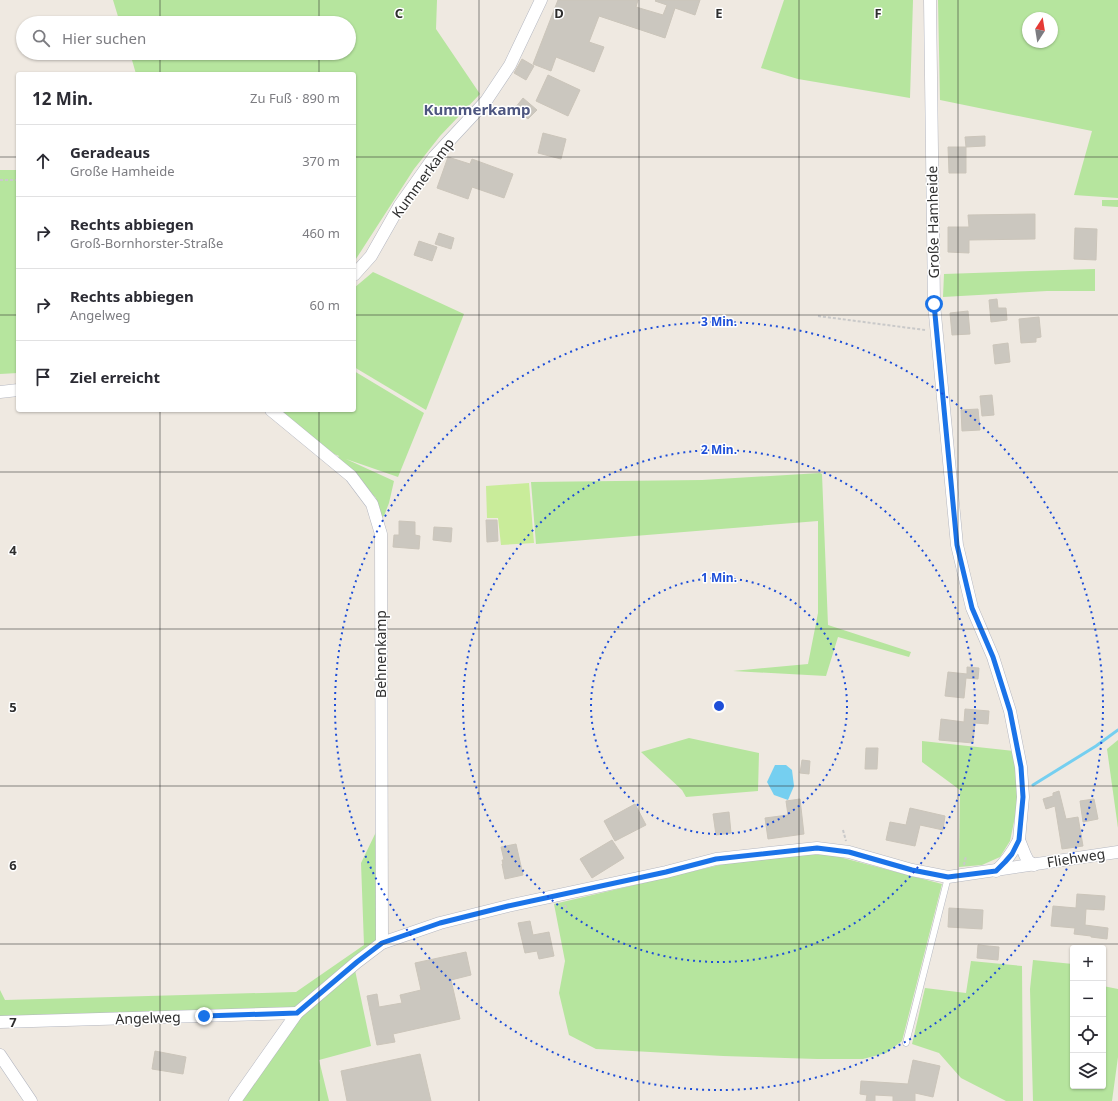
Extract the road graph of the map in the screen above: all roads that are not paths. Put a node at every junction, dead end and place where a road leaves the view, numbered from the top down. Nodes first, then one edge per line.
1 (541, 0) edge
2 (930, 0) edge
3 (356, 273) edge
4 (16, 390) edge
5 (0, 392) edge
6 (273, 412) edge
7 (1019, 840) junction
8 (1118, 852) edge
9 (1034, 865) junction
10 (996, 871) junction
11 (948, 877) junction
12 (382, 943) junction
13 (297, 1013) junction
14 (0, 1022) edge
15 (906, 1043) dead end
16 (0, 1055) edge
17 (31, 1101) edge
18 (235, 1101) edge

1 - 3 street, Kummerkamp
2 - 7 street, Große Hamheide
4 - 5 street
6 - 12 street, Behnenkamp
7 - 9 street, Große Hamheide
7 - 10 street, Große Hamheide
8 - 9 street, Fliehweg
9 - 10 street, Fliehweg
10 - 11 street, Fliehweg
11 - 12 street, Fliehweg
11 - 15 lane
12 - 13 street, Fliehweg
13 - 14 street, Angelweg
13 - 18 street, Fliehweg
16 - 17 street

